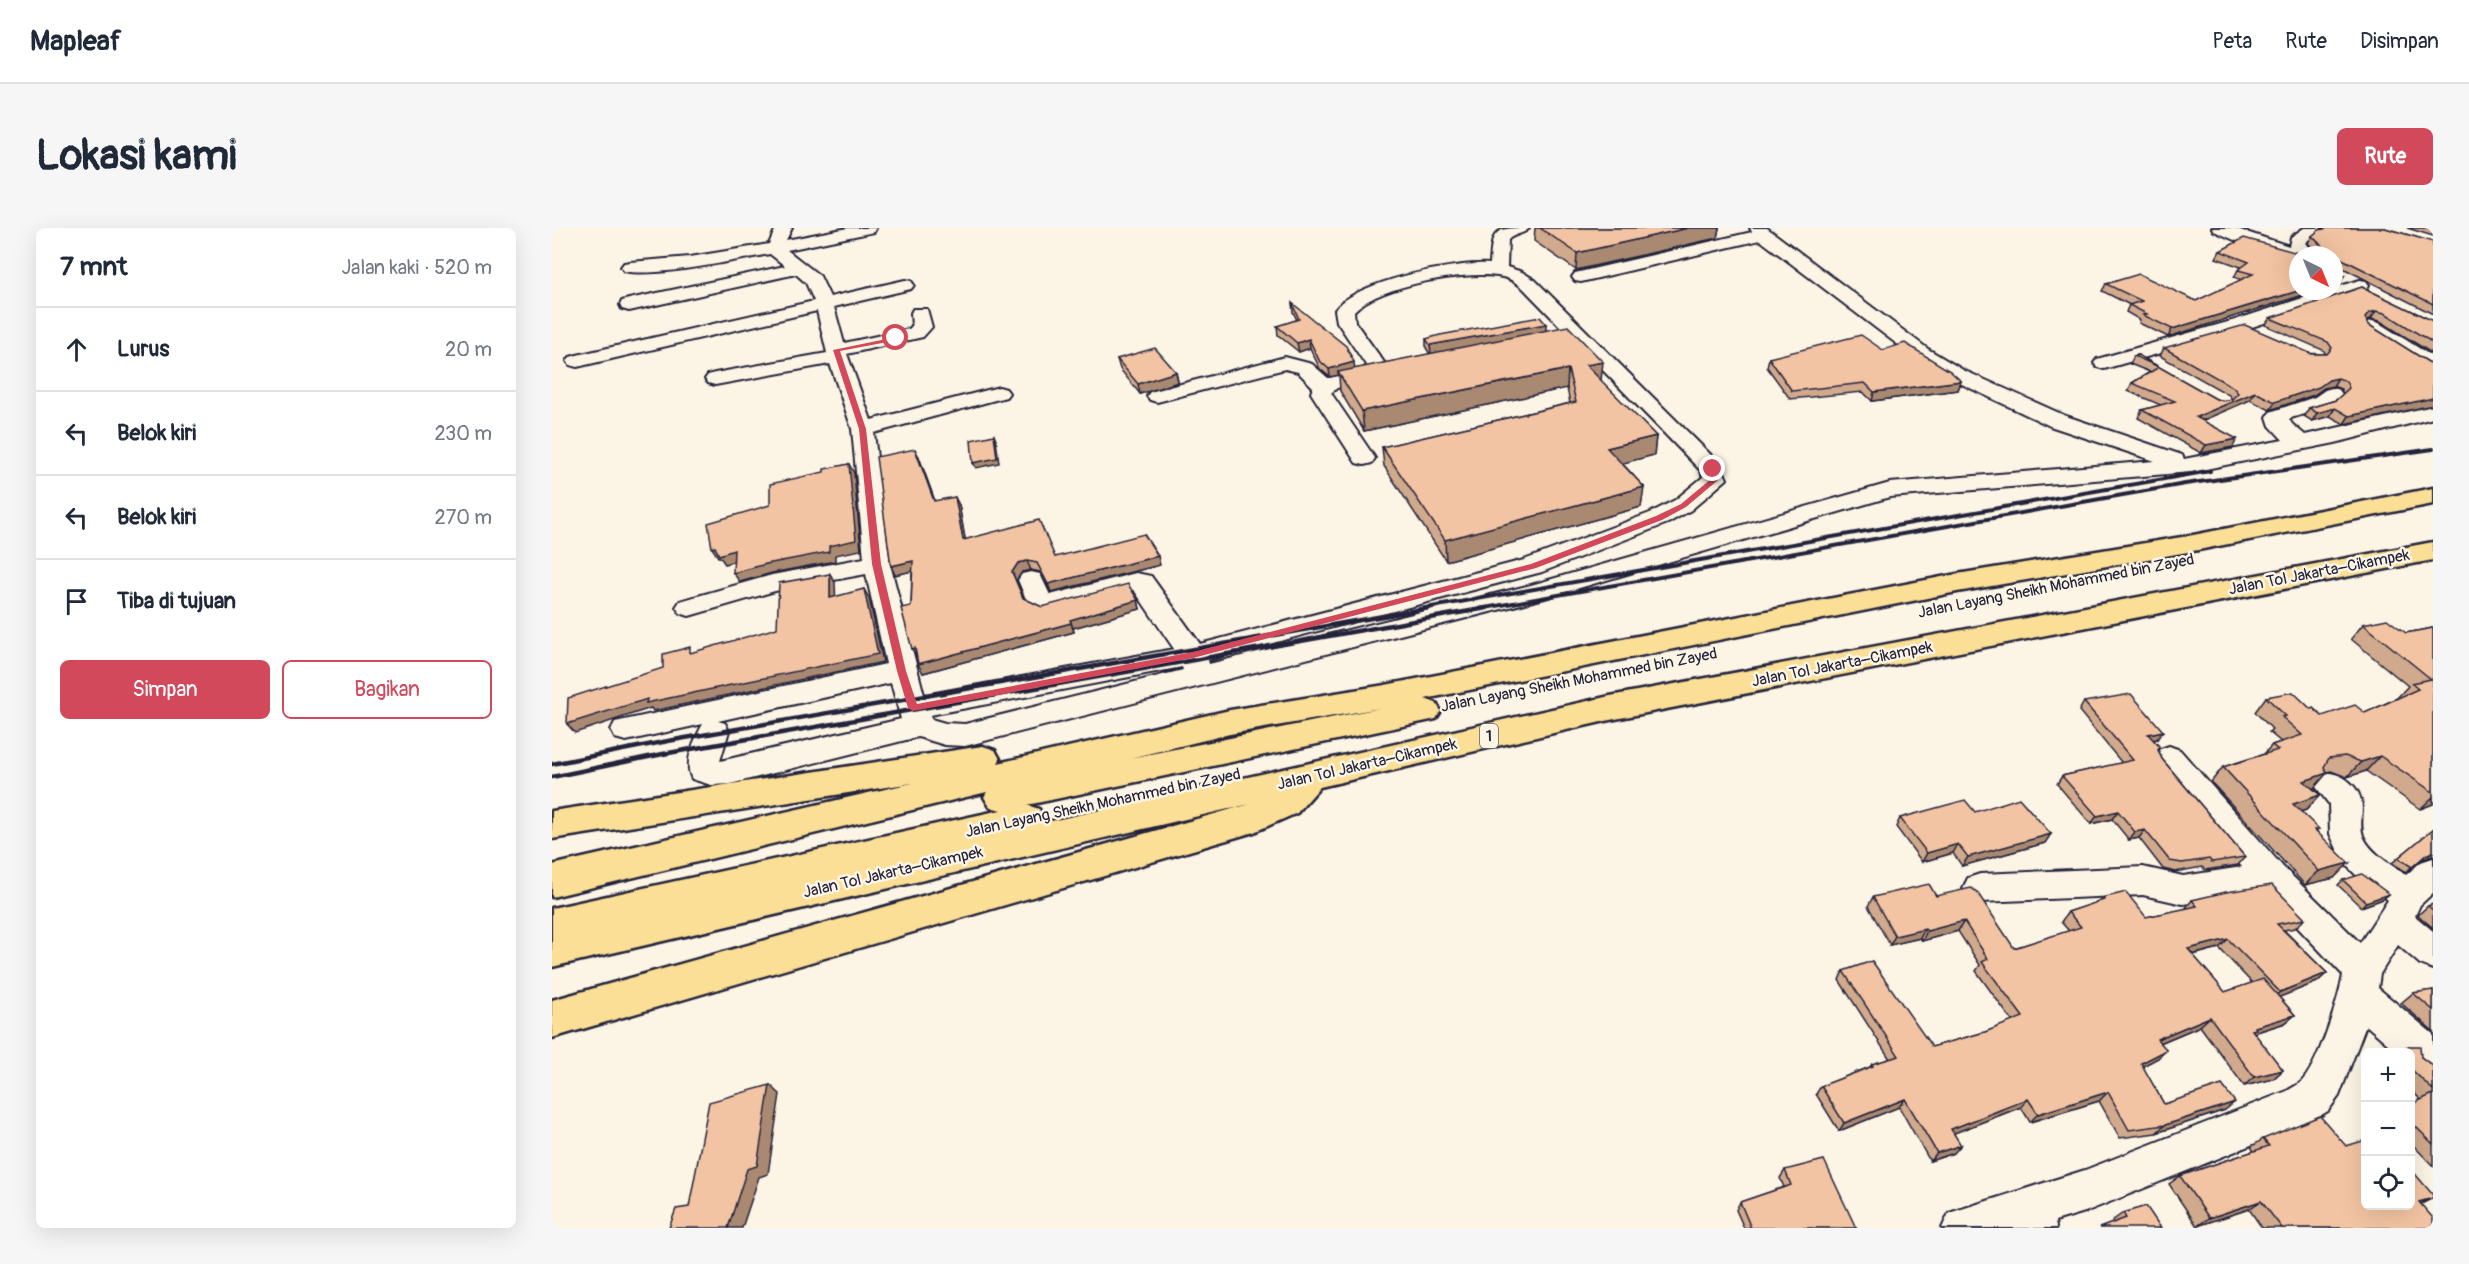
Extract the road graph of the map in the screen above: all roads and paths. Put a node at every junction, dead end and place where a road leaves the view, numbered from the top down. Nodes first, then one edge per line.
1 (819, 228) edge
2 (2220, 228) edge
3 (2314, 228) edge
4 (868, 229) edge
5 (1516, 229) edge
6 (1760, 231) edge
7 (780, 237) edge
8 (2298, 246) edge
9 (2289, 251) edge
10 (630, 267) dead end
11 (800, 268) junction
12 (1498, 271) junction
13 (2343, 276) edge
14 (1581, 277) dead end
15 (905, 285) dead end
16 (2360, 285) junction
17 (2381, 297) edge
18 (824, 303) junction
19 (630, 305) dead end
20 (920, 313) dead end
21 (2242, 324) junction
22 (2372, 327) edge
23 (2263, 333) edge
24 (838, 354) junction
25 (2138, 354) junction
26 (577, 361) dead end
27 (2104, 363) dead end
28 (2158, 366) edge
29 (2433, 366) edge
30 (1404, 367) edge
31 (1381, 372) junction
32 (714, 379) dead end
33 (1325, 387) junction
34 (999, 393) dead end
35 (2332, 394) dead end
36 (1157, 396) dead end
37 (2433, 412) edge
38 (863, 429) junction
39 (2302, 443) junction
40 (1364, 458) dead end
41 (2191, 465) junction
42 (2433, 496) edge
43 (2433, 515) edge
44 (2433, 534) edge
45 (2433, 551) edge
46 (877, 564) junction
47 (1031, 580) dead end
48 (689, 607) dead end
49 (1196, 666) junction
50 (902, 671) junction
51 (915, 717) junction
52 (1230, 722) junction
53 (626, 730) dead end
54 (714, 731) dead end
55 (2169, 758) dead end
56 (1313, 777) junction
57 (2329, 783) edge
58 (552, 825) edge
59 (2271, 877) junction
60 (552, 881) edge
61 (1980, 888) dead end
62 (552, 895) edge
63 (2412, 896) edge
64 (552, 925) edge
65 (552, 950) edge
66 (2433, 953) edge
67 (2360, 983) junction
68 (552, 1019) edge
69 (2433, 1059) edge
70 (2033, 1217) edge
71 (1964, 1228) edge

1 - 7 street
2 - 9 street
3 - 8 street
4 - 7 street
5 - 12 street
6 - 14 street
6 - 41 street
7 - 10 street
7 - 11 street
11 - 18 street
11 - 19 street
12 - 31 street
12 - 49 street
13 - 16 street
15 - 18 street
16 - 17 street
16 - 21 street
18 - 24 street
18 - 26 street
20 - 24 street
21 - 23 street
21 - 25 street
22 - 29 street
24 - 32 street
24 - 38 street
25 - 27 street
25 - 28 street
30 - 31 street
31 - 33 street
33 - 36 street
33 - 40 street
34 - 38 street
35 - 39 street
37 - 39 street
38 - 46 street
39 - 41 street
41 - 49 street
42 - 52 highway
43 - 62 highway, Jalan Layang Sheikh Mohammed bin Zayed / 1
44 - 64 highway, Jalan Layang Sheikh Mohammed bin Zayed / 1
45 - 56 highway, Jalan Tol Jakarta–Cikampek / 1
46 - 48 street
46 - 50 street
47 - 49 street
49 - 51 street
50 - 51 street
50 - 53 street
51 - 54 street
52 - 58 highway
52 - 60 highway
55 - 59 street
56 - 65 highway, Jalan Tol Jakarta–Cikampek / 1
56 - 68 highway
57 - 63 street
59 - 61 street
59 - 67 street
63 - 66 street
63 - 67 street
67 - 69 street
67 - 70 street
70 - 71 street

